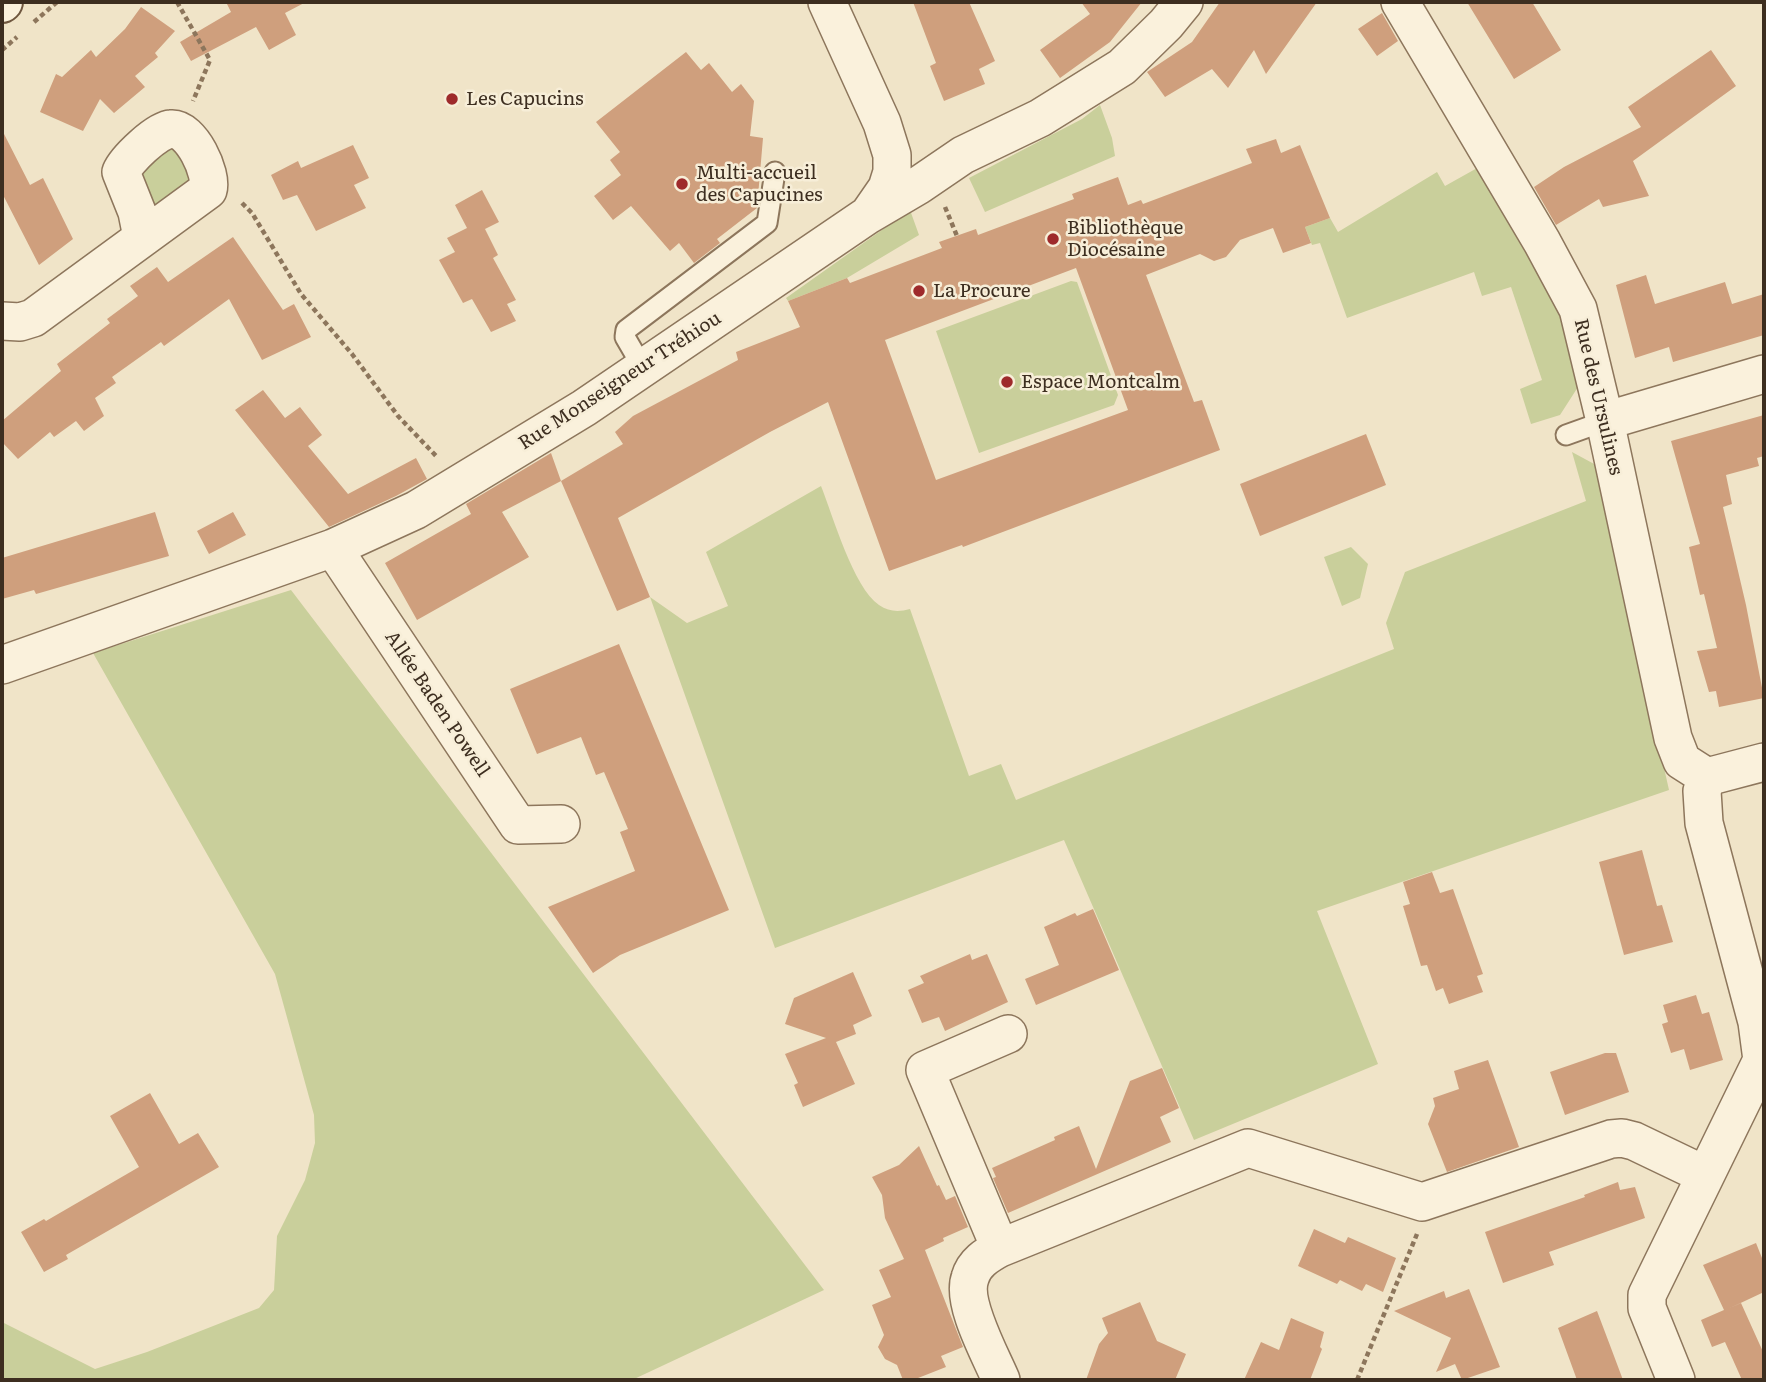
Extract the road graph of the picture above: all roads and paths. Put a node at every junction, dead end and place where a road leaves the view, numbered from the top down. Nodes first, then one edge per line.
1 (177, 2) edge
2 (827, 2) edge
3 (1184, 2) edge
4 (1400, 2) edge
5 (882, 123) junction
6 (180, 130) junction
7 (963, 155) junction
8 (775, 172) dead end
9 (208, 190) junction
10 (868, 215) junction
11 (142, 237) junction
12 (3, 324) edge
13 (643, 368) junction
14 (1764, 374) edge
15 (1605, 421) junction
16 (1566, 435) dead end
17 (459, 484) junction
18 (333, 548) junction
19 (2, 665) edge
20 (1764, 762) edge
21 (1707, 777) junction
22 (561, 824) dead end
23 (1008, 1034) dead end
24 (1705, 1175) junction
25 (1422, 1202) junction
26 (1000, 1248) junction
27 (1001, 1380) edge
28 (1357, 1380) edge
29 (1676, 1380) edge

1 - 6 path
2 - 5 street
3 - 7 street, Rue Monseigneur Tréhiou
4 - 15 street, Rue des Ursulines
5 - 7 street
5 - 10 street
6 - 9 street
6 - 11 street
7 - 10 street, Rue Monseigneur Tréhiou
8 - 13 lane
9 - 11 street
9 - 17 path
10 - 13 street, Rue Monseigneur Tréhiou
11 - 12 street
13 - 17 street, Rue Monseigneur Tréhiou
14 - 15 street
15 - 16 lane
15 - 21 street, Rue des Ursulines
17 - 18 street, Rue Monseigneur Tréhiou
18 - 19 street, Rue Monseigneur Tréhiou
18 - 22 street, Allée Baden Powell
20 - 21 street
21 - 24 street
23 - 26 street
24 - 25 street
24 - 29 street
25 - 26 street
25 - 28 path
26 - 27 street

